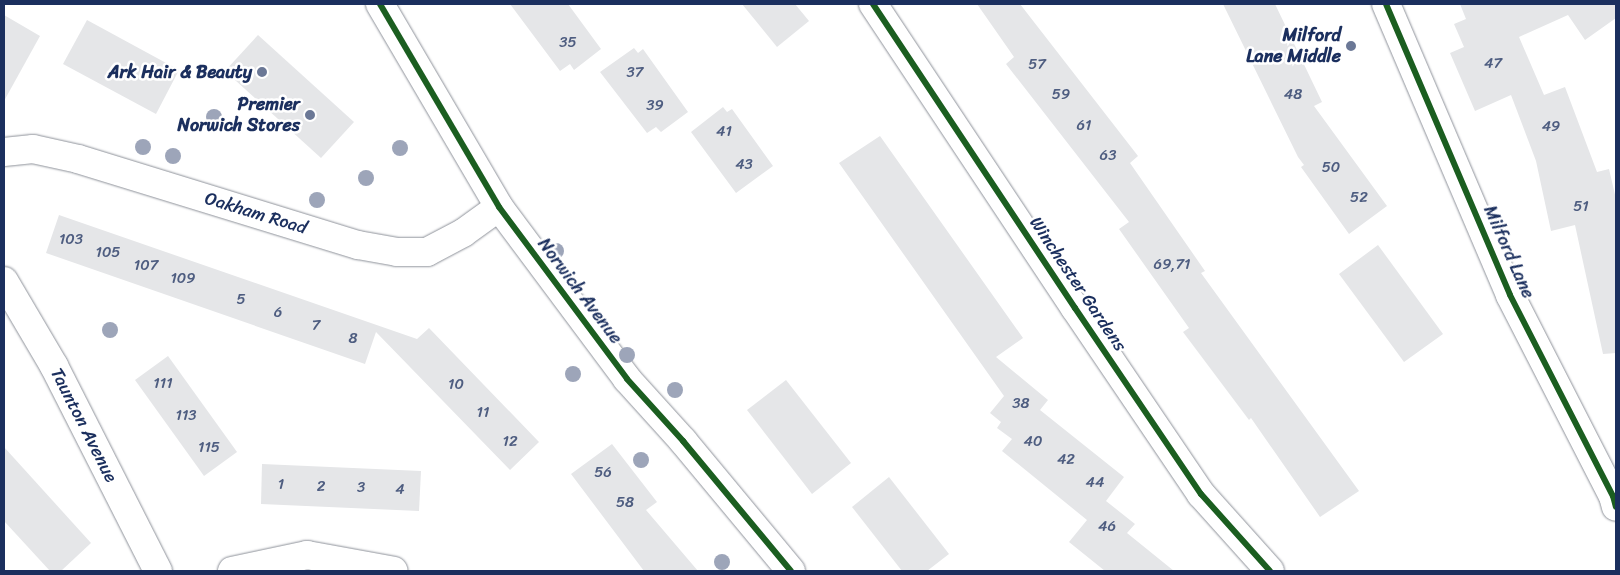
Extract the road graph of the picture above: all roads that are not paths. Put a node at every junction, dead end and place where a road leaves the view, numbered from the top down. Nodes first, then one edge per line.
1 (380, 4) edge
2 (873, 4) edge
3 (1386, 4) edge
4 (4, 152) edge
5 (499, 207) junction
6 (4, 280) edge
7 (1616, 507) edge
8 (158, 571) edge
9 (232, 571) edge
10 (394, 571) edge
11 (791, 571) edge
12 (1270, 571) edge

1 - 5 street, Norwich Avenue
2 - 12 street, Winchester Gardens
3 - 7 street, Milford Lane
4 - 5 street, Oakham Road
5 - 11 street, Norwich Avenue
6 - 8 street, Taunton Avenue
9 - 10 street

